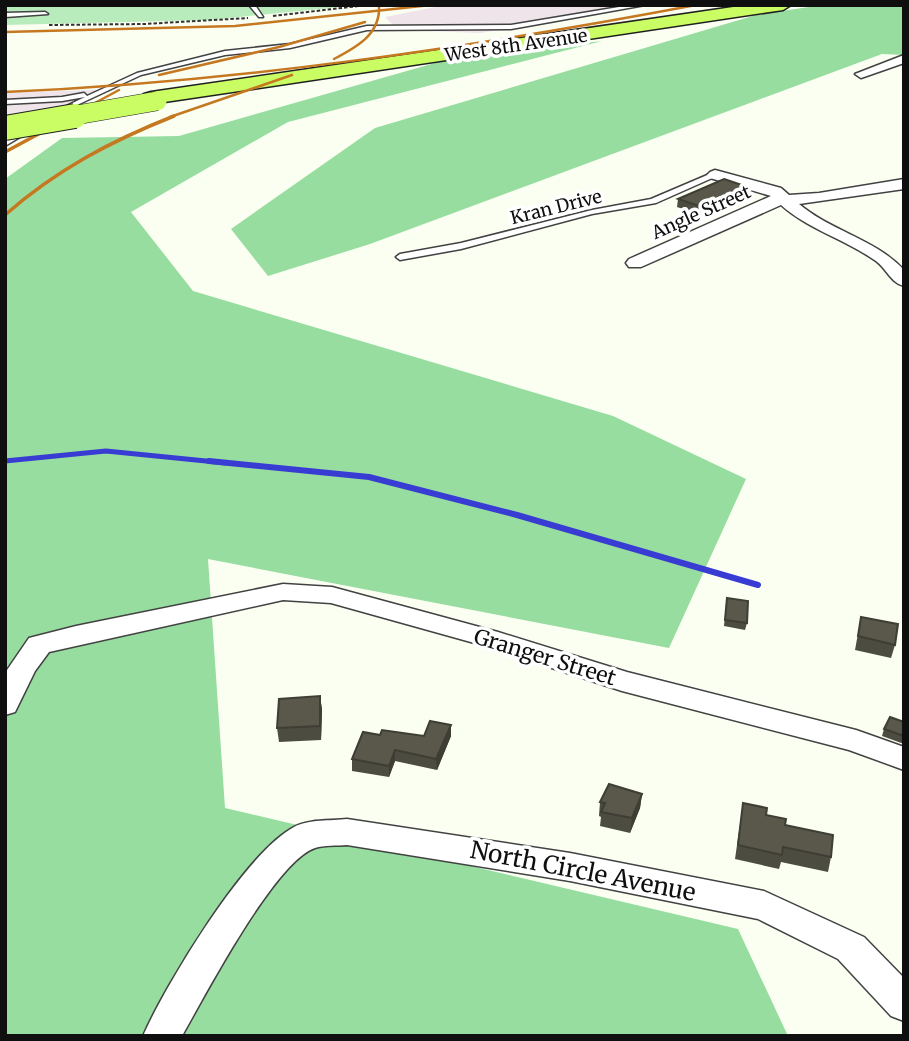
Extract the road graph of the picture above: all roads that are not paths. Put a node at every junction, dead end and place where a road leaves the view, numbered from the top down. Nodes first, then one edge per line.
1 (252, 5) edge
2 (642, 5) edge
3 (783, 5) edge
4 (45, 14) dead end
5 (5, 15) edge
6 (261, 17) road end
7 (904, 59) edge
8 (861, 74) dead end
9 (102, 92) junction
10 (5, 102) edge
11 (39, 121) junction
12 (5, 126) edge
13 (5, 144) edge
14 (715, 175) joint
15 (904, 184) edge
16 (784, 198) junction
17 (400, 257) dead end
18 (635, 263) dead end
19 (904, 281) edge
20 (5, 705) edge
21 (904, 759) edge
22 (904, 1004) edge
23 (162, 1036) edge

1 - 6 lane
2 - 9 lane
3 - 12 main road, West 8th Avenue, bridge
4 - 5 lane
7 - 8 street
9 - 10 lane
9 - 11 lane
11 - 12 street
11 - 13 lane
14 - 16 street, Angle Street
14 - 17 lane, Kran Drive
15 - 16 street, Angle Street
16 - 18 street, Angle Street
16 - 19 street
20 - 21 street, Granger Street
22 - 23 street, North Circle Avenue

